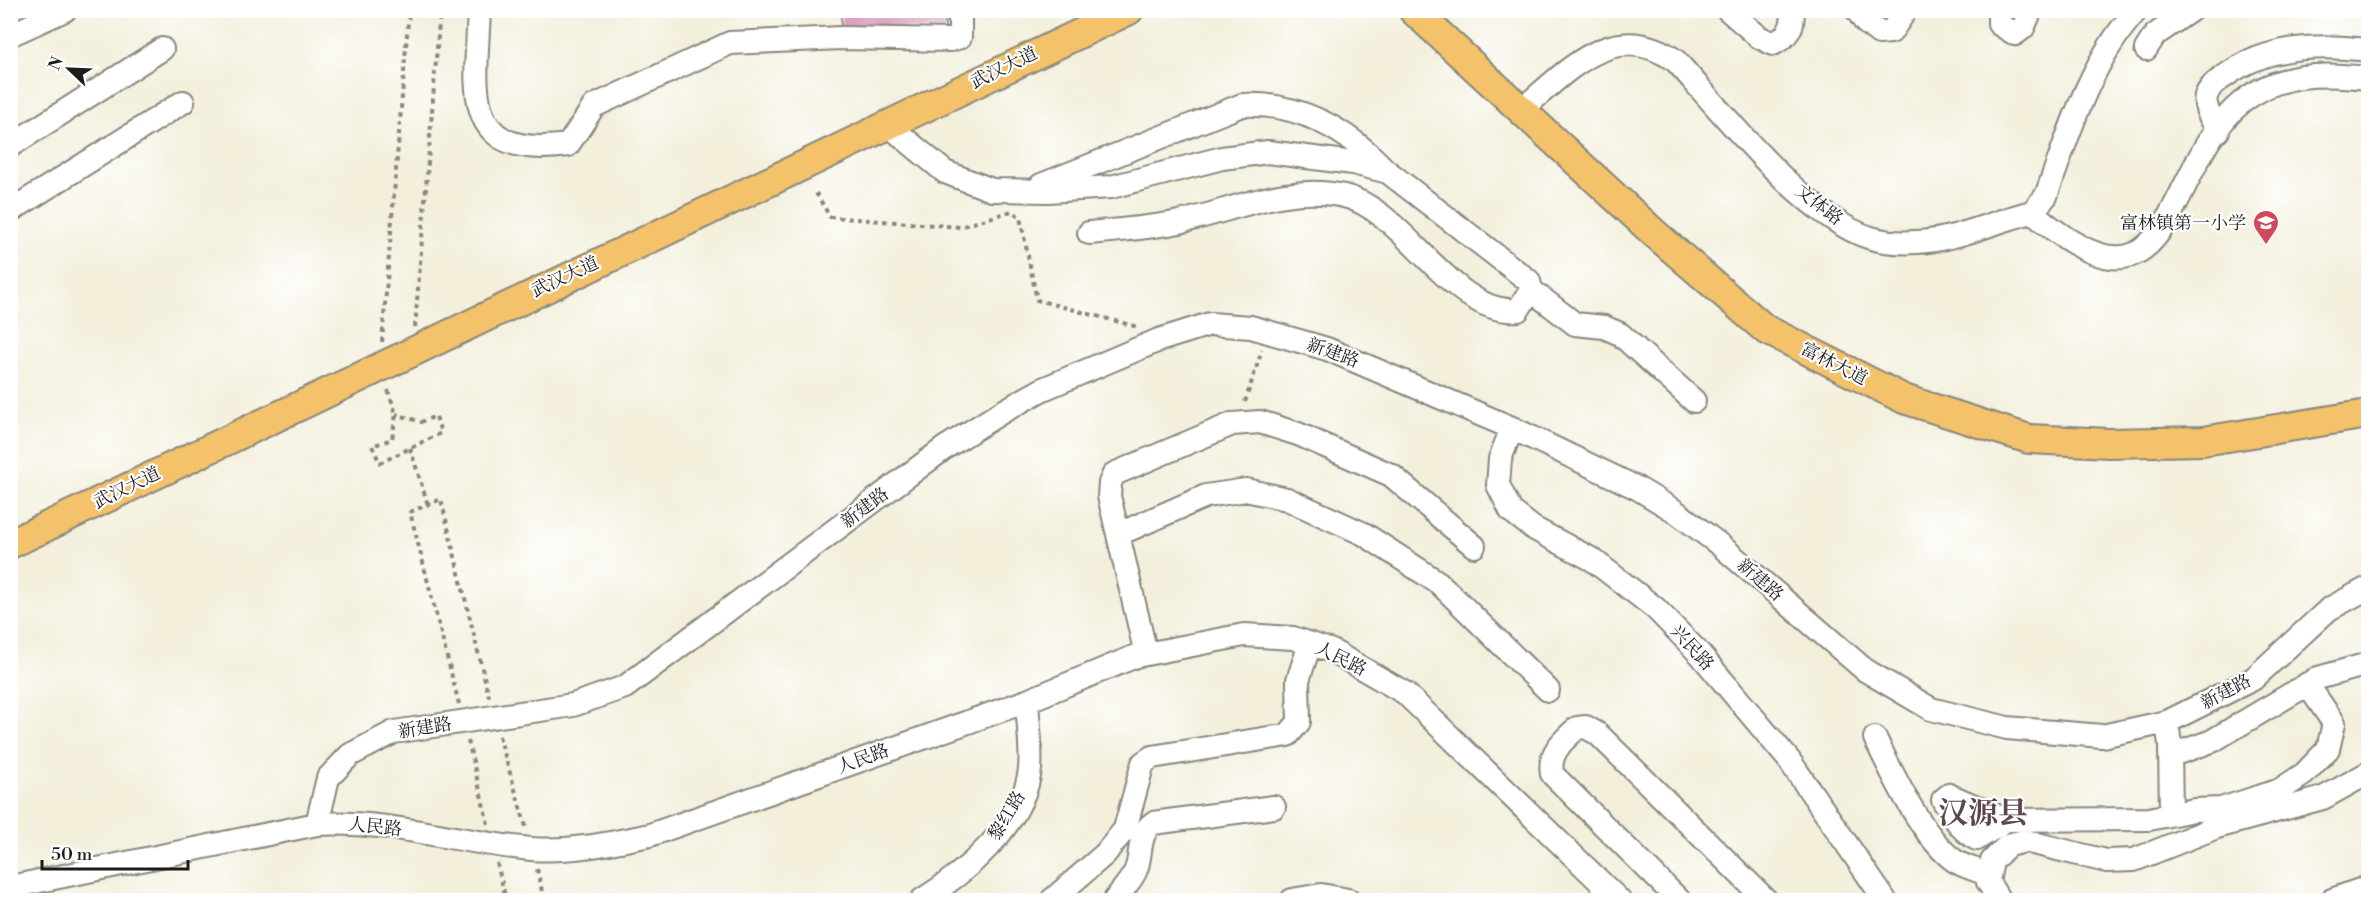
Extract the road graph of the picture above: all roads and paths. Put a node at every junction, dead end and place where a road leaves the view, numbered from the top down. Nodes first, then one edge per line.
1 (65, 10) edge
2 (409, 10) edge
3 (440, 10) edge
4 (479, 10) edge
5 (960, 10) edge
6 (1413, 10) edge
7 (1728, 10) edge
8 (1792, 10) edge
9 (1857, 10) edge
10 (1906, 10) edge
11 (1999, 10) edge
12 (2031, 10) edge
13 (2137, 10) edge
14 (2191, 10) edge
15 (1124, 11) edge
16 (10, 35) edge
17 (162, 49) dead end
18 (2146, 49) dead end
19 (2368, 51) edge
20 (2368, 78) edge
21 (183, 102) dead end
22 (1521, 110) junction
23 (886, 124) junction
24 (2218, 130) junction
25 (10, 146) edge
26 (1388, 172) junction
27 (1026, 191) junction
28 (816, 193) dead end
29 (10, 211) edge
30 (2032, 212) junction
31 (1089, 233) dead end
32 (1531, 290) junction
33 (1139, 327) dead end
34 (1268, 332) junction
35 (414, 350) junction
36 (380, 366) junction
37 (1694, 401) dead end
38 (396, 414) junction
39 (2368, 414) edge
40 (1239, 423) junction
41 (1512, 428) junction
42 (410, 448) junction
43 (441, 499) dead end
44 (428, 505) junction
45 (410, 512) dead end
46 (1119, 534) junction
47 (10, 544) edge
48 (1474, 546) dead end
49 (2368, 588) edge
50 (1310, 644) junction
51 (1146, 654) junction
52 (2368, 664) edge
53 (2307, 684) junction
54 (1548, 690) dead end
55 (1027, 700) junction
56 (2167, 722) junction
57 (1875, 738) dead end
58 (2170, 745) junction
59 (2368, 772) edge
60 (1274, 807) dead end
61 (2171, 814) junction
62 (2006, 820) dead end
63 (317, 824) junction
64 (1989, 875) junction
65 (10, 886) edge
66 (2368, 888) edge
67 (922, 900) edge
68 (1052, 900) edge
69 (1115, 900) edge
70 (1292, 900) edge
71 (1348, 900) edge
72 (1619, 900) edge
73 (1679, 900) edge
74 (1766, 900) edge
75 (1885, 900) edge
76 (1999, 900) edge
77 (2332, 900) edge

1 - 16 street
2 - 36 path
3 - 35 path
4 - 5 street
6 - 22 main road, 富林大道
7 - 8 street
9 - 10 street
11 - 12 street
13 - 30 street
14 - 18 street
15 - 23 main road, 武汉大道
17 - 25 street
19 - 24 street
20 - 24 street
21 - 29 street
22 - 30 street, 文体路
22 - 39 main road, 富林大道
23 - 27 street
23 - 35 main road, 武汉大道
24 - 30 street
26 - 27 street
26 - 27 street
26 - 32 street
28 - 33 path
31 - 32 street
32 - 37 street
34 - 40 path
34 - 41 street, 新建路
34 - 63 street, 新建路
35 - 36 main road, 武汉大道
36 - 38 path
36 - 47 main road, 武汉大道
38 - 42 path
38 - 42 path
40 - 46 street
40 - 48 street
41 - 56 street, 新建路
41 - 75 street, 兴民路
42 - 44 path
43 - 44 path
44 - 45 path
46 - 51 street
46 - 54 street
49 - 56 street, 新建路
50 - 51 street, 人民路
50 - 68 street
50 - 72 street, 人民路
51 - 55 street, 人民路
52 - 53 street
53 - 58 street
53 - 61 street
55 - 63 street, 人民路
55 - 67 street, 黎红路
56 - 58 street
57 - 64 street
58 - 61 street
59 - 64 street
60 - 69 street
61 - 62 street
63 - 65 street, 人民路
64 - 76 street
66 - 77 street
70 - 71 street
73 - 74 street

